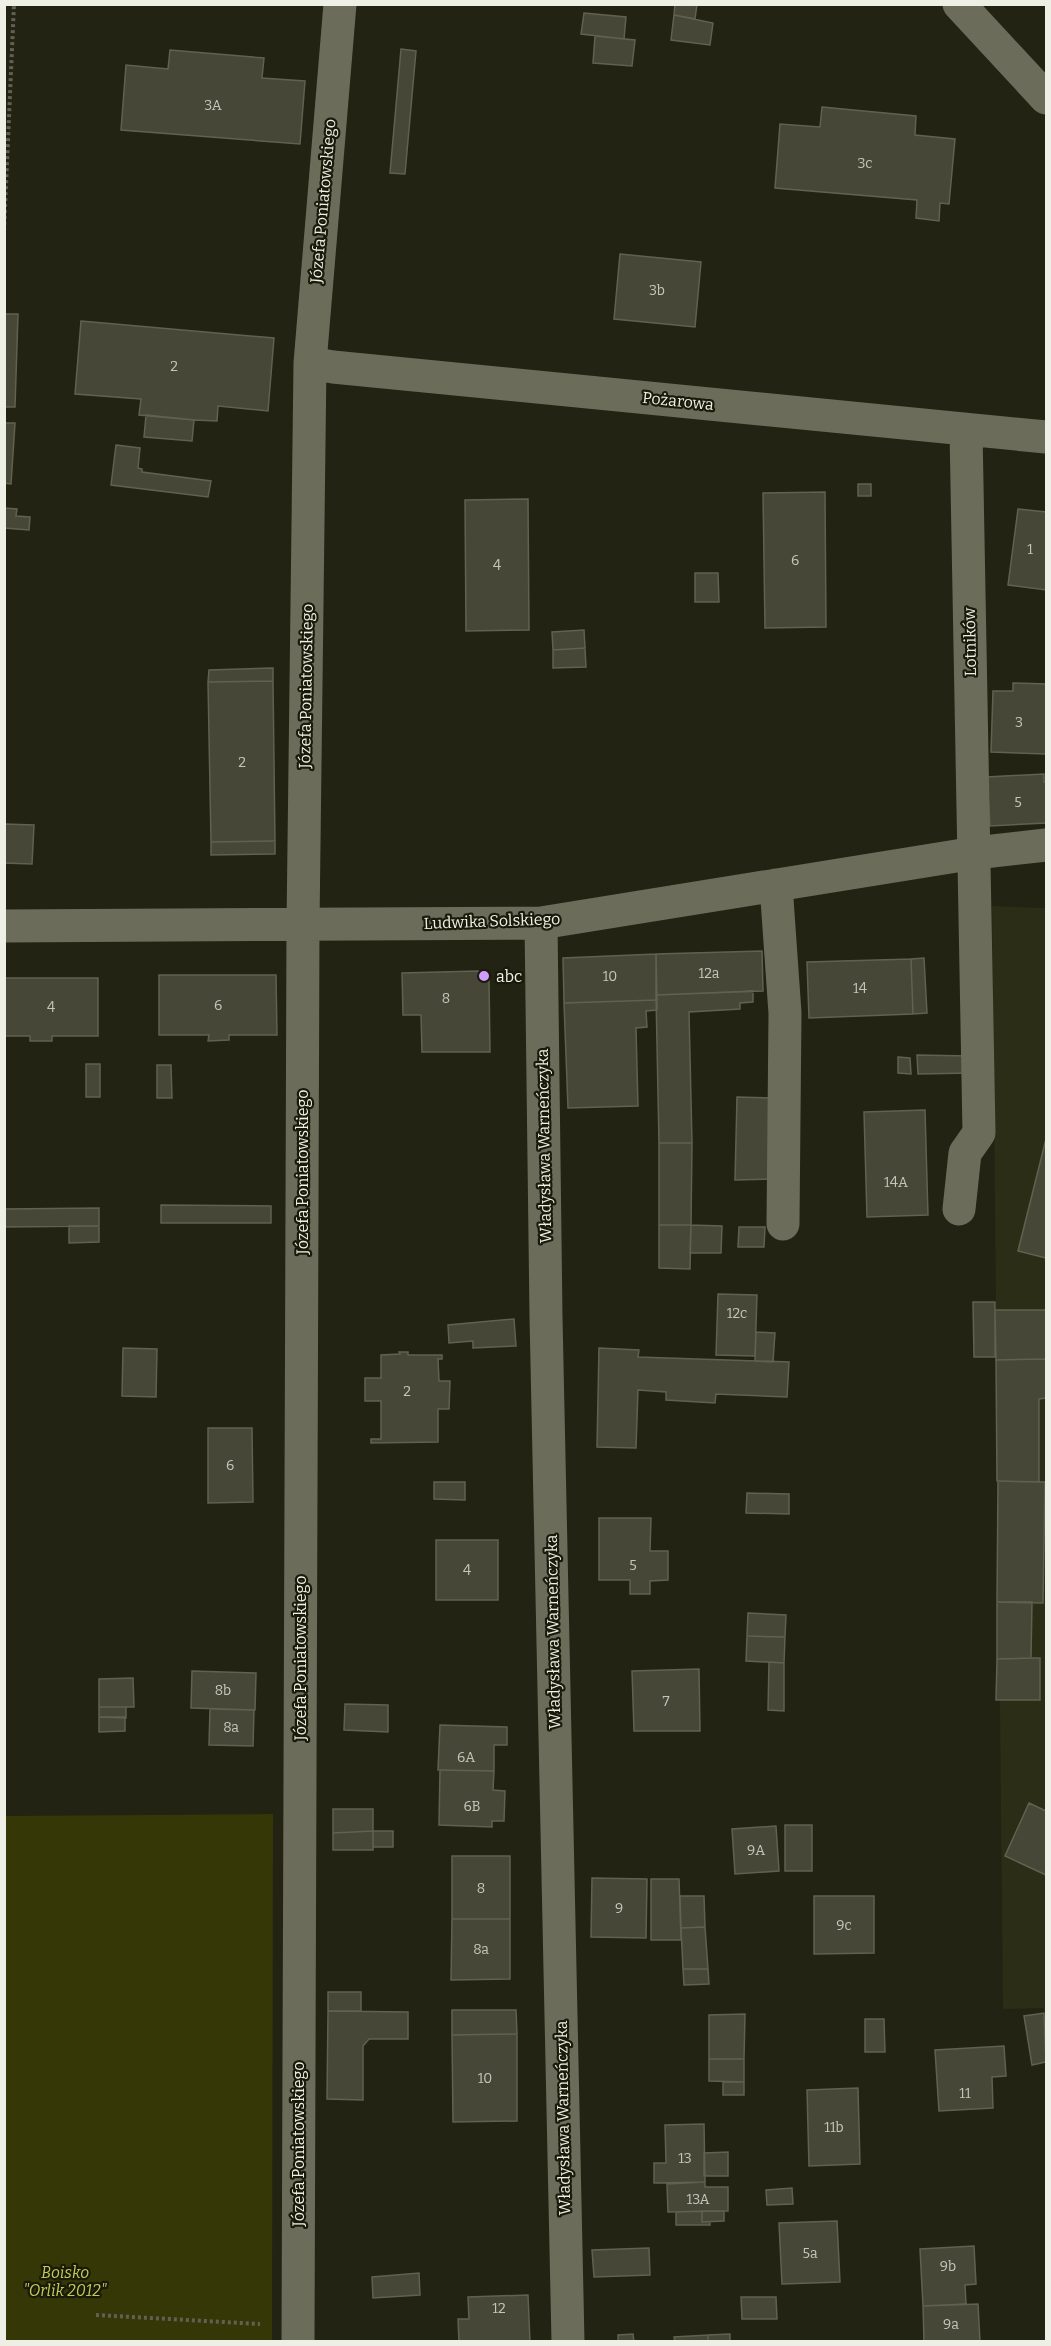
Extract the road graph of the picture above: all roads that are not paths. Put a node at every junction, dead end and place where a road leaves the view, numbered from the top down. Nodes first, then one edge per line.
1 (340, 4) edge
2 (959, 4) edge
3 (1047, 98) edge
4 (310, 363) junction
5 (966, 430) junction
6 (1047, 437) edge
7 (1047, 845) edge
8 (975, 853) junction
9 (776, 885) junction
10 (541, 923) junction
11 (303, 925) junction
12 (4, 926) edge
13 (959, 1209) dead end
14 (783, 1224) dead end
15 (298, 2342) edge
16 (568, 2342) edge

1 - 4 street, Józefa Poniatowskiego
2 - 3 street
4 - 5 street, Pożarowa
4 - 11 street, Józefa Poniatowskiego
5 - 6 street, Pożarowa
5 - 8 street, Lotników
7 - 8 street, Ludwika Solskiego
8 - 9 street, Ludwika Solskiego
8 - 13 street, Lotników
9 - 10 street, Ludwika Solskiego
9 - 14 street
10 - 11 street, Ludwika Solskiego
10 - 16 street, Władysława Warneńczyka
11 - 12 street, Ludwika Solskiego
11 - 15 street, Józefa Poniatowskiego

